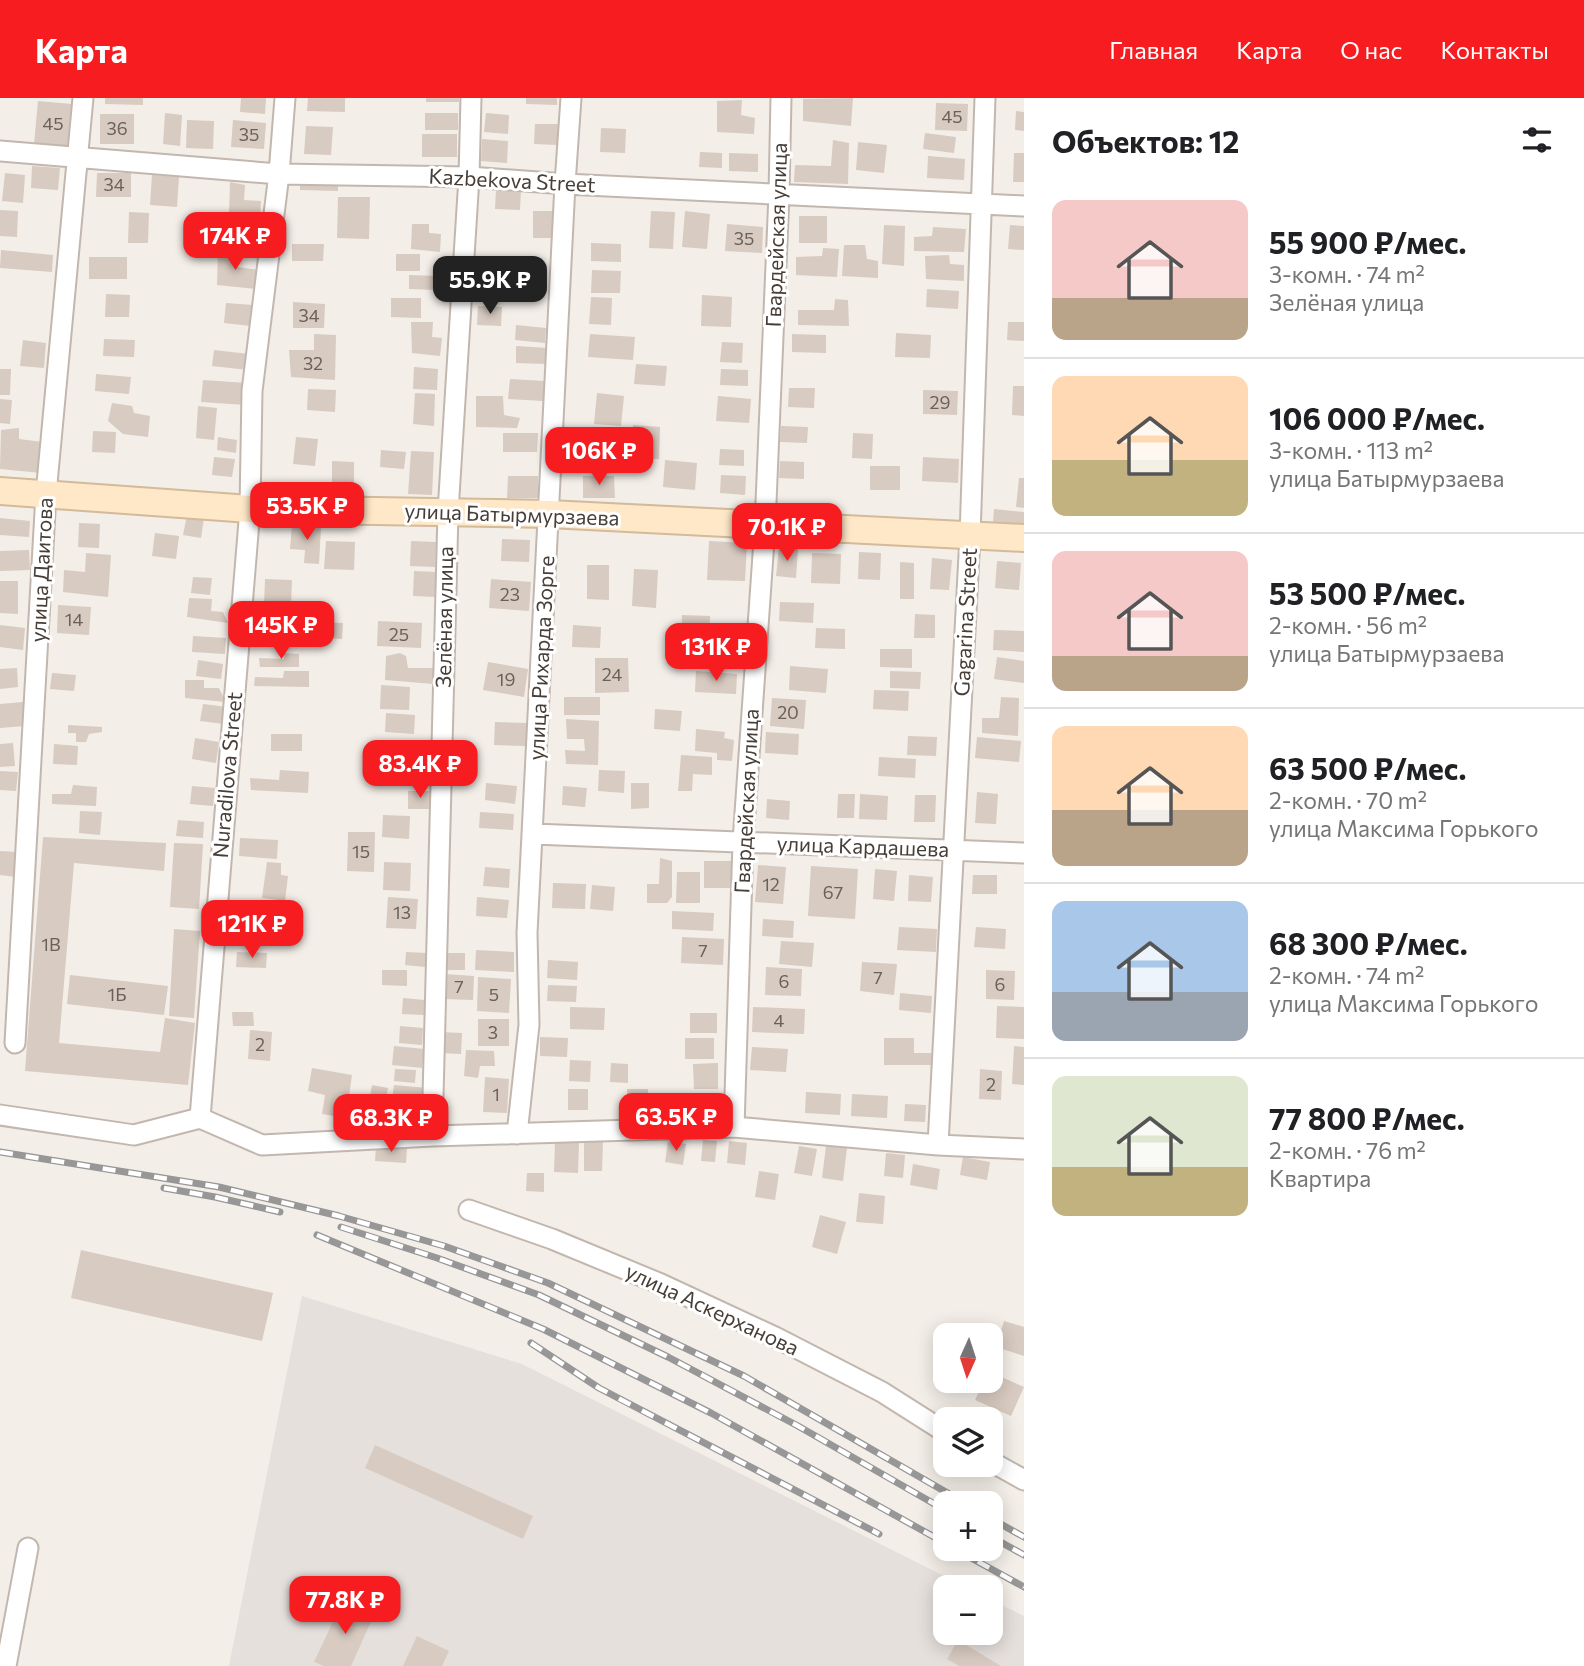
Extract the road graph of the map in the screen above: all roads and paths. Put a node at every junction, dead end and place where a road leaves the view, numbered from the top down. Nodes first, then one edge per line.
1 (83, 98) edge
2 (285, 98) edge
3 (471, 98) edge
4 (571, 98) edge
5 (781, 98) edge
6 (985, 98) edge
7 (0, 151) edge
8 (78, 156) junction
9 (279, 174) junction
10 (469, 177) junction
11 (565, 184) junction
12 (779, 194) junction
13 (982, 204) junction
14 (1024, 206) edge
15 (0, 491) edge
16 (46, 494) junction
17 (250, 509) junction
18 (448, 512) junction
19 (549, 514) junction
20 (765, 526) junction
21 (970, 536) junction
22 (1024, 538) edge
23 (533, 834) junction
24 (743, 842) junction
25 (953, 850) junction
26 (1024, 853) edge
27 (15, 1043) dead end
28 (0, 1115) edge
29 (200, 1118) junction
30 (734, 1127) junction
31 (517, 1134) junction
32 (432, 1136) junction
33 (938, 1145) junction
34 (1024, 1149) edge
35 (469, 1210) dead end
36 (933, 1424) edge
37 (1003, 1468) edge
38 (1024, 1480) edge
39 (28, 1548) dead end
40 (6, 1666) edge

1 - 8 street, улица Даитова
2 - 9 street, Nuradilova Street
3 - 10 street, Зелёная улица
4 - 11 street, улица Рихарда Зорге
5 - 12 street, Гвардейская улица
6 - 13 street, Gagarina Street
7 - 8 street, Kazbekova Street
8 - 9 street, Kazbekova Street
8 - 16 street, улица Даитова
9 - 10 street, Kazbekova Street
9 - 17 street, Nuradilova Street
10 - 11 street, Kazbekova Street
10 - 18 street, Зелёная улица
11 - 12 street, Kazbekova Street
11 - 19 street, улица Рихарда Зорге
12 - 13 street, Kazbekova Street
12 - 20 street, Гвардейская улица
13 - 14 street, Kazbekova Street
13 - 21 street, Gagarina Street
15 - 16 street, улица Батырмурзаева
16 - 17 street, улица Батырмурзаева
16 - 27 street, улица Даитова
17 - 18 street, улица Батырмурзаева
17 - 29 street, Nuradilova Street
18 - 19 street, улица Батырмурзаева
18 - 32 street, Зелёная улица
19 - 20 street, улица Батырмурзаева
19 - 23 street, улица Рихарда Зорге
20 - 21 street, улица Батырмурзаева
20 - 24 street, Гвардейская улица
21 - 22 street, улица Батырмурзаева
21 - 25 street, Gagarina Street
23 - 24 street, улица Кардашева
23 - 31 street, улица Рихарда Зорге
24 - 25 street, улица Кардашева
24 - 30 street, Гвардейская улица
25 - 26 street, улица Кардашева
25 - 33 street, Gagarina Street
28 - 29 street
29 - 32 street
30 - 31 street
30 - 33 street
31 - 32 street
33 - 34 street
35 - 36 street, улица Аскерханова
37 - 38 street
39 - 40 street

